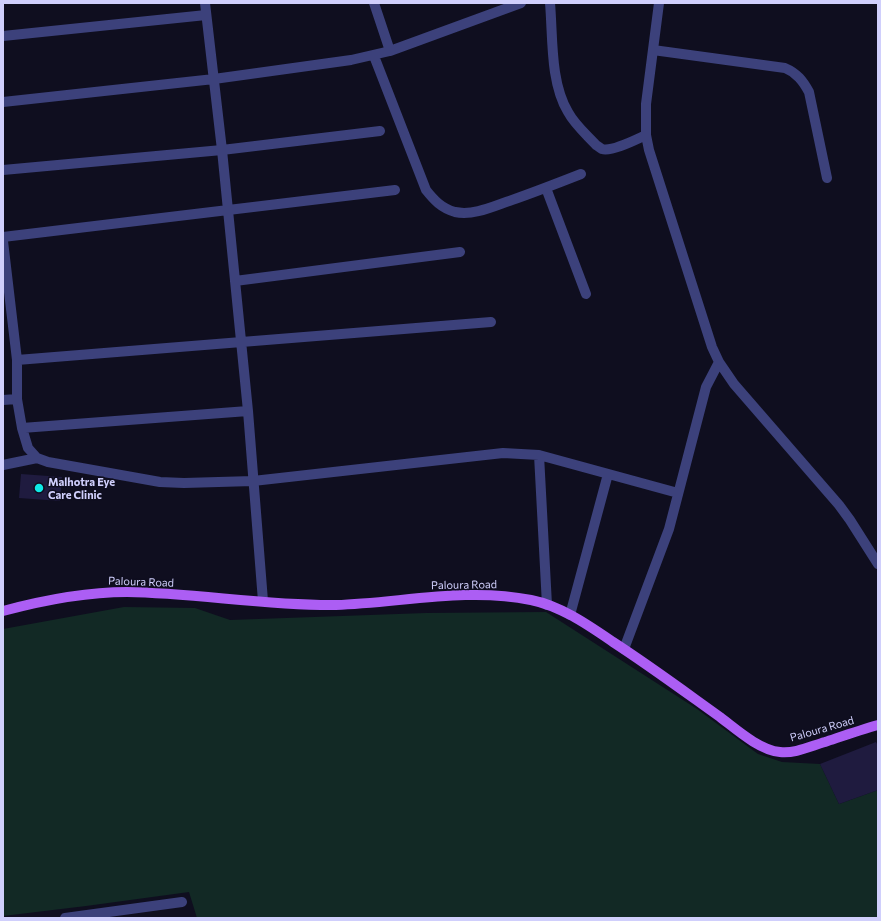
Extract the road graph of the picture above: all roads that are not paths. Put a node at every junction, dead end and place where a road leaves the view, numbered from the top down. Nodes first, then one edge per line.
1 (205, 3) edge
2 (374, 3) edge
3 (521, 3) edge
4 (550, 3) edge
5 (659, 3) edge
6 (206, 15) junction
7 (3, 36) edge
8 (653, 50) junction
9 (390, 51) junction
10 (374, 56) junction
11 (214, 79) junction
12 (3, 102) edge
13 (380, 131) dead end
14 (646, 135) junction
15 (222, 150) junction
16 (3, 170) edge
17 (581, 174) dead end
18 (827, 178) dead end
19 (546, 188) junction
20 (395, 190) dead end
21 (228, 211) junction
22 (3, 237) edge
23 (3, 241) edge
24 (460, 252) dead end
25 (5, 267) edge
26 (235, 281) junction
27 (586, 294) dead end
28 (491, 322) dead end
29 (240, 343) junction
30 (17, 360) junction
31 (719, 362) junction
32 (17, 399) junction
33 (3, 400) edge
34 (248, 411) junction
35 (22, 428) junction
36 (539, 455) junction
37 (37, 458) junction
38 (3, 465) edge
39 (608, 474) junction
40 (253, 481) junction
41 (678, 493) junction
42 (878, 564) edge
43 (263, 601) junction
44 (547, 605) junction
45 (3, 611) edge
46 (570, 615) junction
47 (624, 649) junction
48 (878, 725) edge
49 (182, 902) dead end
50 (132, 913) edge
51 (65, 918) edge

1 - 6 street
2 - 9 street
3 - 9 street
4 - 14 street
5 - 8 street
6 - 7 street
6 - 11 street
8 - 14 street
8 - 18 street
9 - 10 street
10 - 11 street
10 - 19 street
11 - 12 street
11 - 15 street
13 - 15 street
14 - 31 street
15 - 16 street
15 - 21 street
17 - 19 street
19 - 27 street
20 - 21 street
21 - 22 street
21 - 26 street
23 - 25 street
24 - 26 street
25 - 30 street
26 - 29 street
28 - 29 street
29 - 30 street
29 - 34 street
30 - 32 street
31 - 41 street
31 - 42 street
32 - 33 street
32 - 35 street
34 - 35 street
34 - 40 street
35 - 37 street
36 - 39 street
36 - 40 street
36 - 44 street
37 - 38 street
37 - 40 street
39 - 41 street
39 - 46 street
40 - 43 street
41 - 47 street
43 - 44 main road, Paloura Road
43 - 45 main road, Paloura Road
44 - 46 main road, Paloura Road
46 - 47 main road, Paloura Road
47 - 48 main road, Paloura Road
49 - 50 street
50 - 51 street

